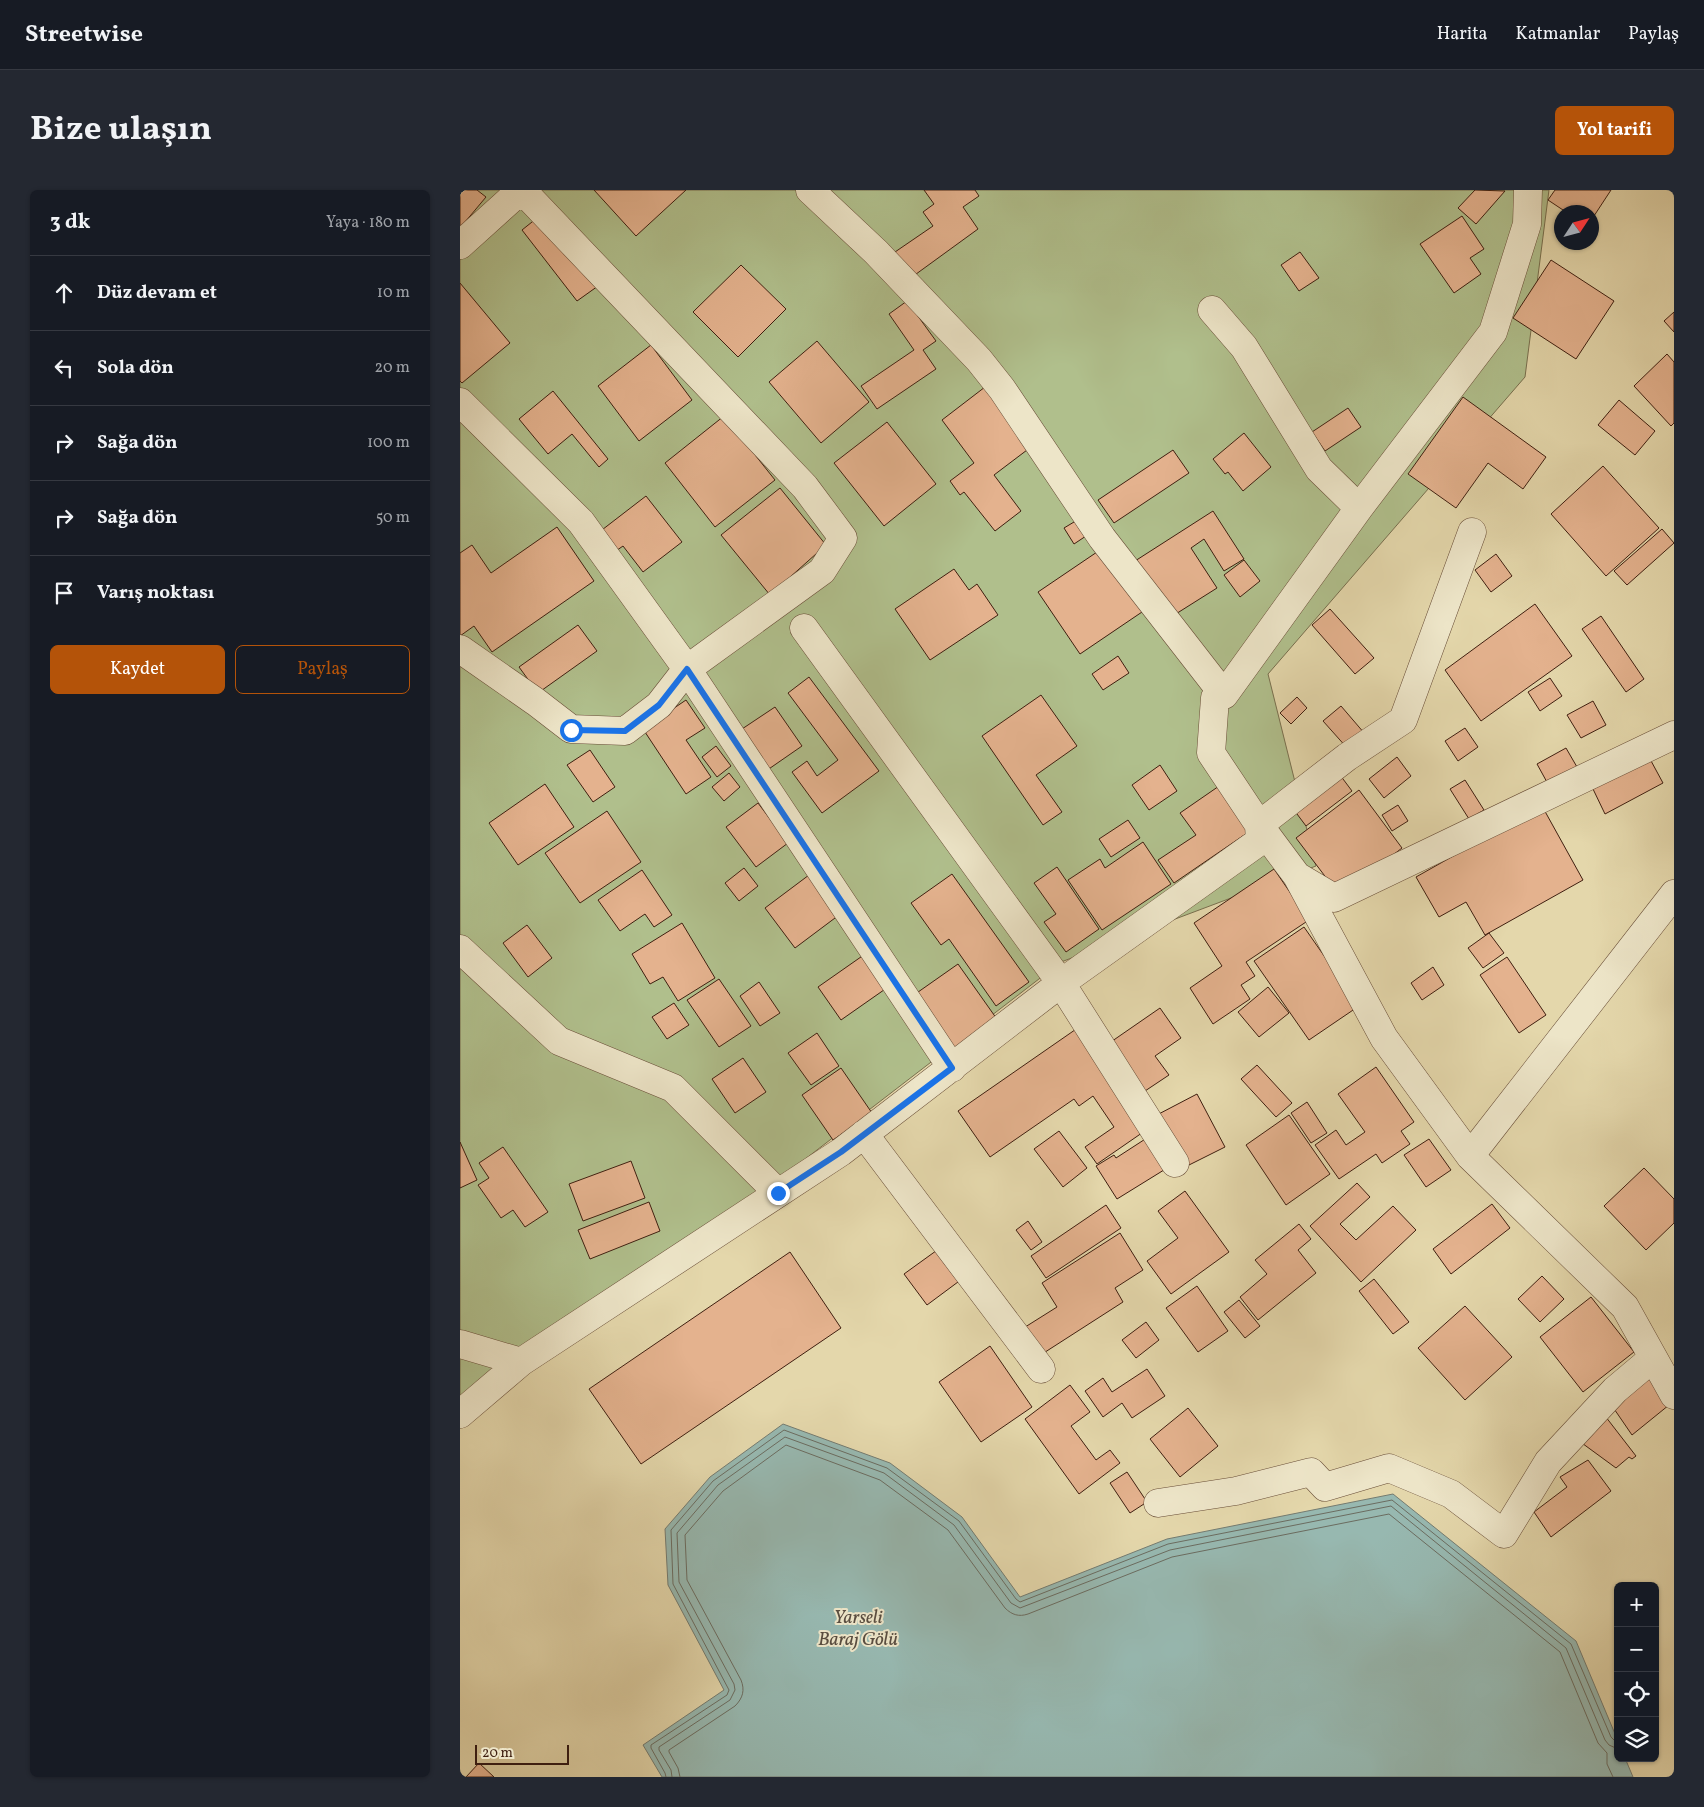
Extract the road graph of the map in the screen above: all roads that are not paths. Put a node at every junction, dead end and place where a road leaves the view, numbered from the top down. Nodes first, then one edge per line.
1 (521, 190) edge
2 (810, 190) edge
3 (1528, 190) edge
4 (460, 245) edge
5 (1212, 310) dead end
6 (460, 402) edge
7 (1359, 508) junction
8 (1472, 532) dead end
9 (804, 628) dead end
10 (460, 650) edge
11 (687, 669) junction
12 (1224, 695) junction
13 (1674, 735) edge
14 (1259, 825) junction
15 (1297, 876) junction
16 (1674, 894) edge
17 (460, 949) edge
18 (1061, 983) junction
19 (952, 1068) junction
20 (864, 1134) junction
21 (1470, 1156) junction
22 (1176, 1163) dead end
23 (778, 1193) junction
24 (460, 1344) edge
25 (1653, 1358) junction
26 (521, 1362) junction
27 (1041, 1369) dead end
28 (1674, 1395) edge
29 (460, 1414) edge
30 (1158, 1503) dead end

1 - 4 street
1 - 11 street
2 - 12 street
3 - 7 street
5 - 7 street
6 - 11 street
7 - 12 street
8 - 14 street
9 - 18 street
10 - 11 street
11 - 19 street
12 - 14 street
13 - 15 street
14 - 15 street
14 - 18 street
15 - 21 street
16 - 21 street
17 - 23 street
18 - 19 street
18 - 22 street
19 - 20 street
20 - 23 street
20 - 27 street
21 - 25 street
23 - 26 street
24 - 26 street
25 - 28 street
25 - 30 street
26 - 29 street

